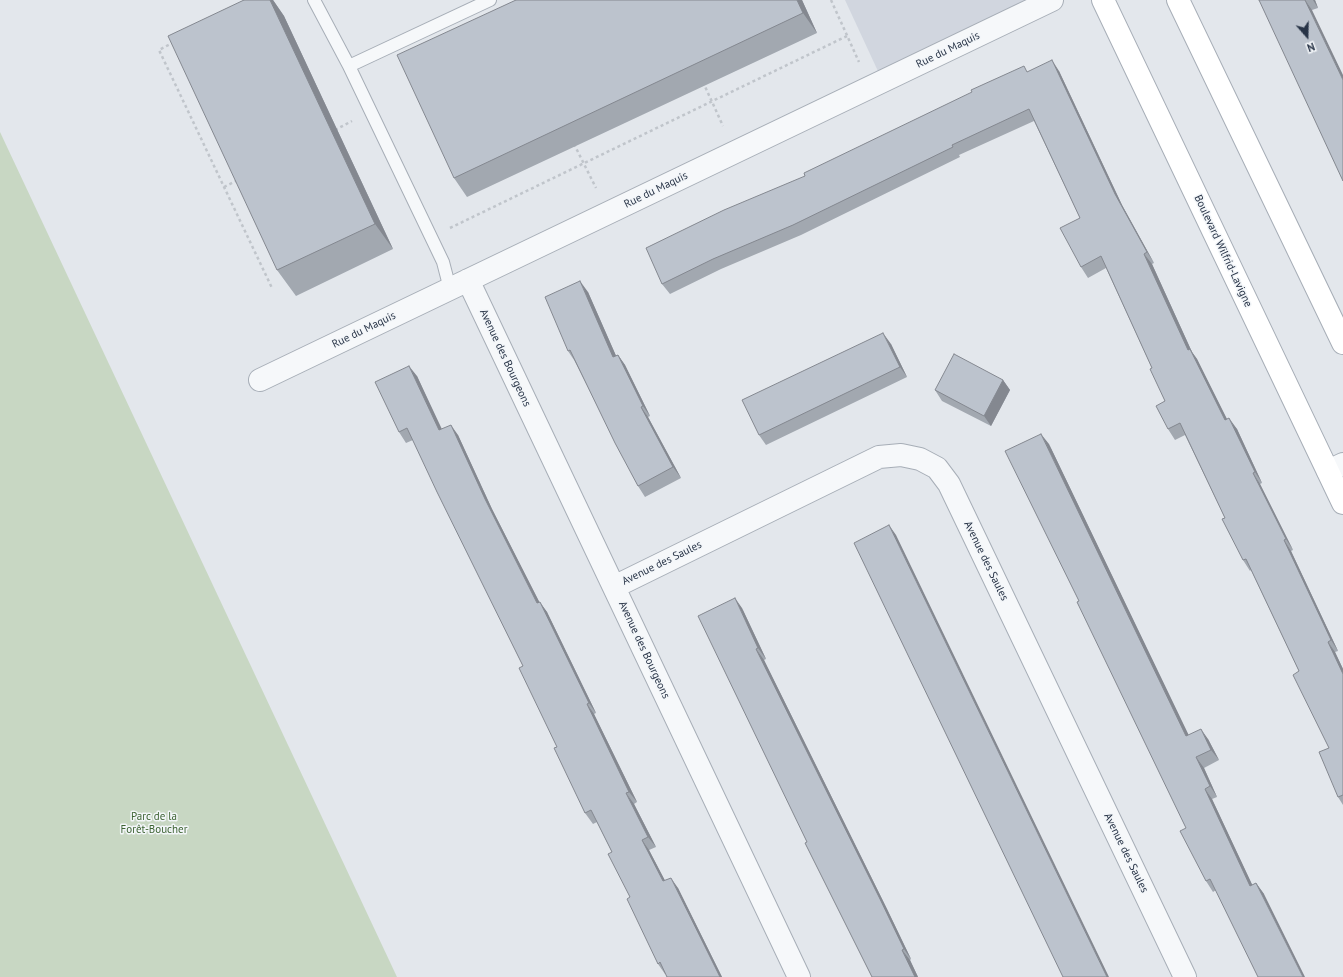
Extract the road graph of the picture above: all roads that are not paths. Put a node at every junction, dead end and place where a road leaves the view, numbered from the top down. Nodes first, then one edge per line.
1 (314, 0) edge
2 (490, 0) edge
3 (1052, 0) edge
4 (1103, 0) edge
5 (1178, 0) edge
6 (349, 66) junction
7 (459, 285) junction
8 (1343, 343) edge
9 (260, 380) dead end
10 (1335, 468) edge
11 (1343, 503) edge
12 (614, 587) junction
13 (799, 977) edge
14 (1185, 977) edge

1 - 6 lane
2 - 6 lane
3 - 7 street, Rue du Maquis
4 - 10 street, Boulevard Wilfrid-Lavigne
5 - 8 street
6 - 7 lane
7 - 9 street, Rue du Maquis
7 - 12 street, Avenue des Bourgeons
10 - 11 street, Boulevard Wilfrid-Lavigne
12 - 13 street, Avenue des Bourgeons
12 - 14 street, Avenue des Saules

